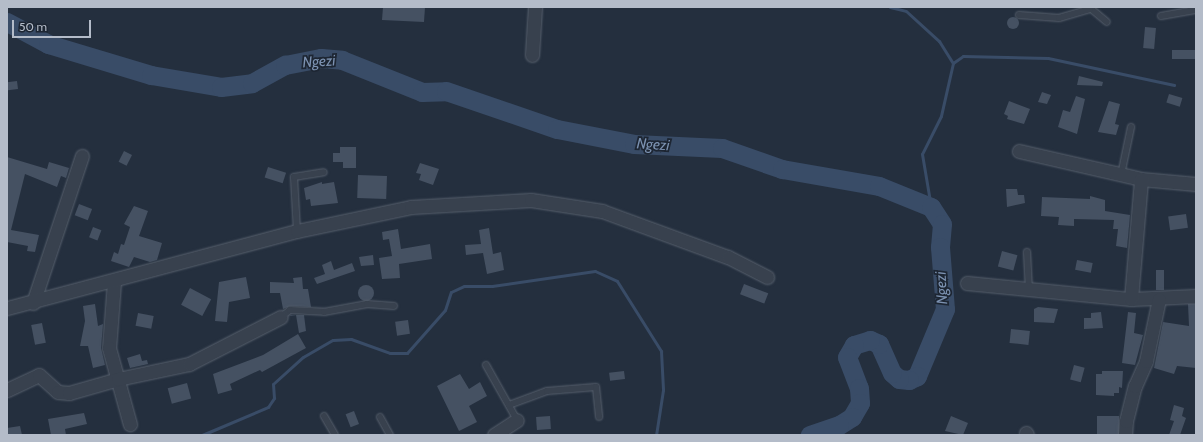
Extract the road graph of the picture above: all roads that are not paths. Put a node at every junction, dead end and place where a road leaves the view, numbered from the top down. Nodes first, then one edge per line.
1 (535, 7) edge
2 (1089, 8) edge
3 (1196, 10) edge
4 (1019, 15) dead end
5 (1161, 16) dead end
6 (1107, 22) dead end
7 (532, 55) dead end
8 (1131, 127) dead end
9 (1019, 151) dead end
10 (82, 156) dead end
11 (324, 172) dead end
12 (1121, 175) junction
13 (1141, 179) junction
14 (1196, 184) edge
15 (297, 231) junction
16 (1027, 252) dead end
17 (767, 277) dead end
18 (114, 282) junction
19 (967, 283) dead end
20 (1029, 289) junction
21 (1196, 296) edge
22 (1131, 299) junction
23 (1158, 299) junction
24 (33, 302) junction
25 (394, 306) dead end
26 (7, 308) edge
27 (281, 317) joint
28 (486, 365) dead end
29 (118, 379) junction
30 (7, 390) edge
31 (509, 405) junction
32 (324, 416) dead end
33 (380, 417) dead end
34 (599, 417) dead end
35 (517, 420) joint
36 (130, 424) dead end
37 (336, 435) edge
38 (390, 435) edge
39 (494, 435) edge
40 (1125, 435) edge

1 - 7 street
2 - 4 lane
2 - 6 lane
3 - 5 lane
8 - 12 lane
9 - 12 street
10 - 24 street
11 - 15 lane
12 - 13 street
13 - 14 street
13 - 22 street
15 - 17 street
15 - 18 street
16 - 20 lane
18 - 24 street
18 - 29 street
19 - 20 street
20 - 22 street
21 - 23 street
22 - 23 street
23 - 40 street
24 - 26 street
25 - 27 lane
27 - 29 street
28 - 31 lane
29 - 30 street
29 - 36 street
31 - 34 lane
31 - 35 lane
32 - 37 lane
33 - 38 lane
35 - 39 street

